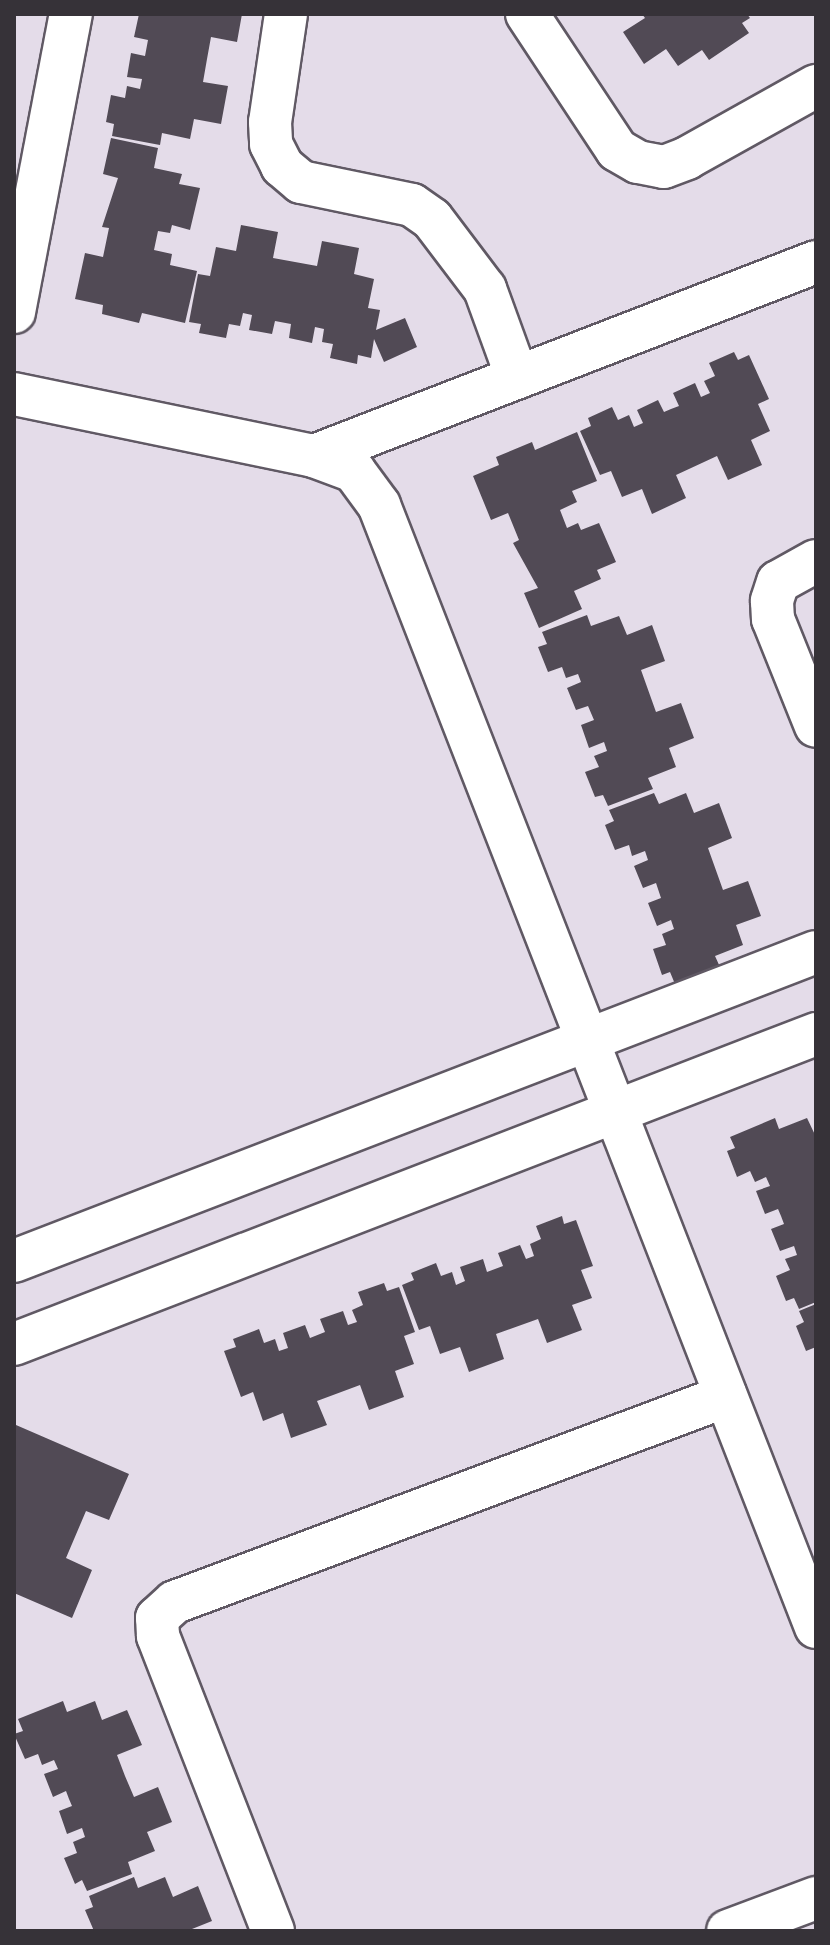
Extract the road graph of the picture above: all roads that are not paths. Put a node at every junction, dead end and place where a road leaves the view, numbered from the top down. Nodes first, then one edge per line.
1 (71, 14) edge
2 (286, 14) edge
3 (527, 14) edge
4 (816, 86) edge
5 (816, 262) edge
6 (14, 312) edge
7 (517, 377) junction
8 (14, 394) edge
9 (314, 456) junction
10 (816, 561) edge
11 (816, 726) edge
12 (816, 952) edge
13 (816, 1034) edge
14 (588, 1042) junction
15 (616, 1114) junction
16 (14, 1261) edge
17 (14, 1344) edge
18 (726, 1396) junction
19 (816, 1627) edge
20 (816, 1898) edge
21 (273, 1931) edge
22 (728, 1931) edge

1 - 6 street
2 - 7 street
3 - 4 street
5 - 7 street
7 - 9 street
8 - 9 street
9 - 14 street
10 - 11 street
12 - 14 street
13 - 15 street
14 - 15 street
14 - 16 street
15 - 17 street
15 - 18 street
18 - 19 street
18 - 21 street
20 - 22 street

